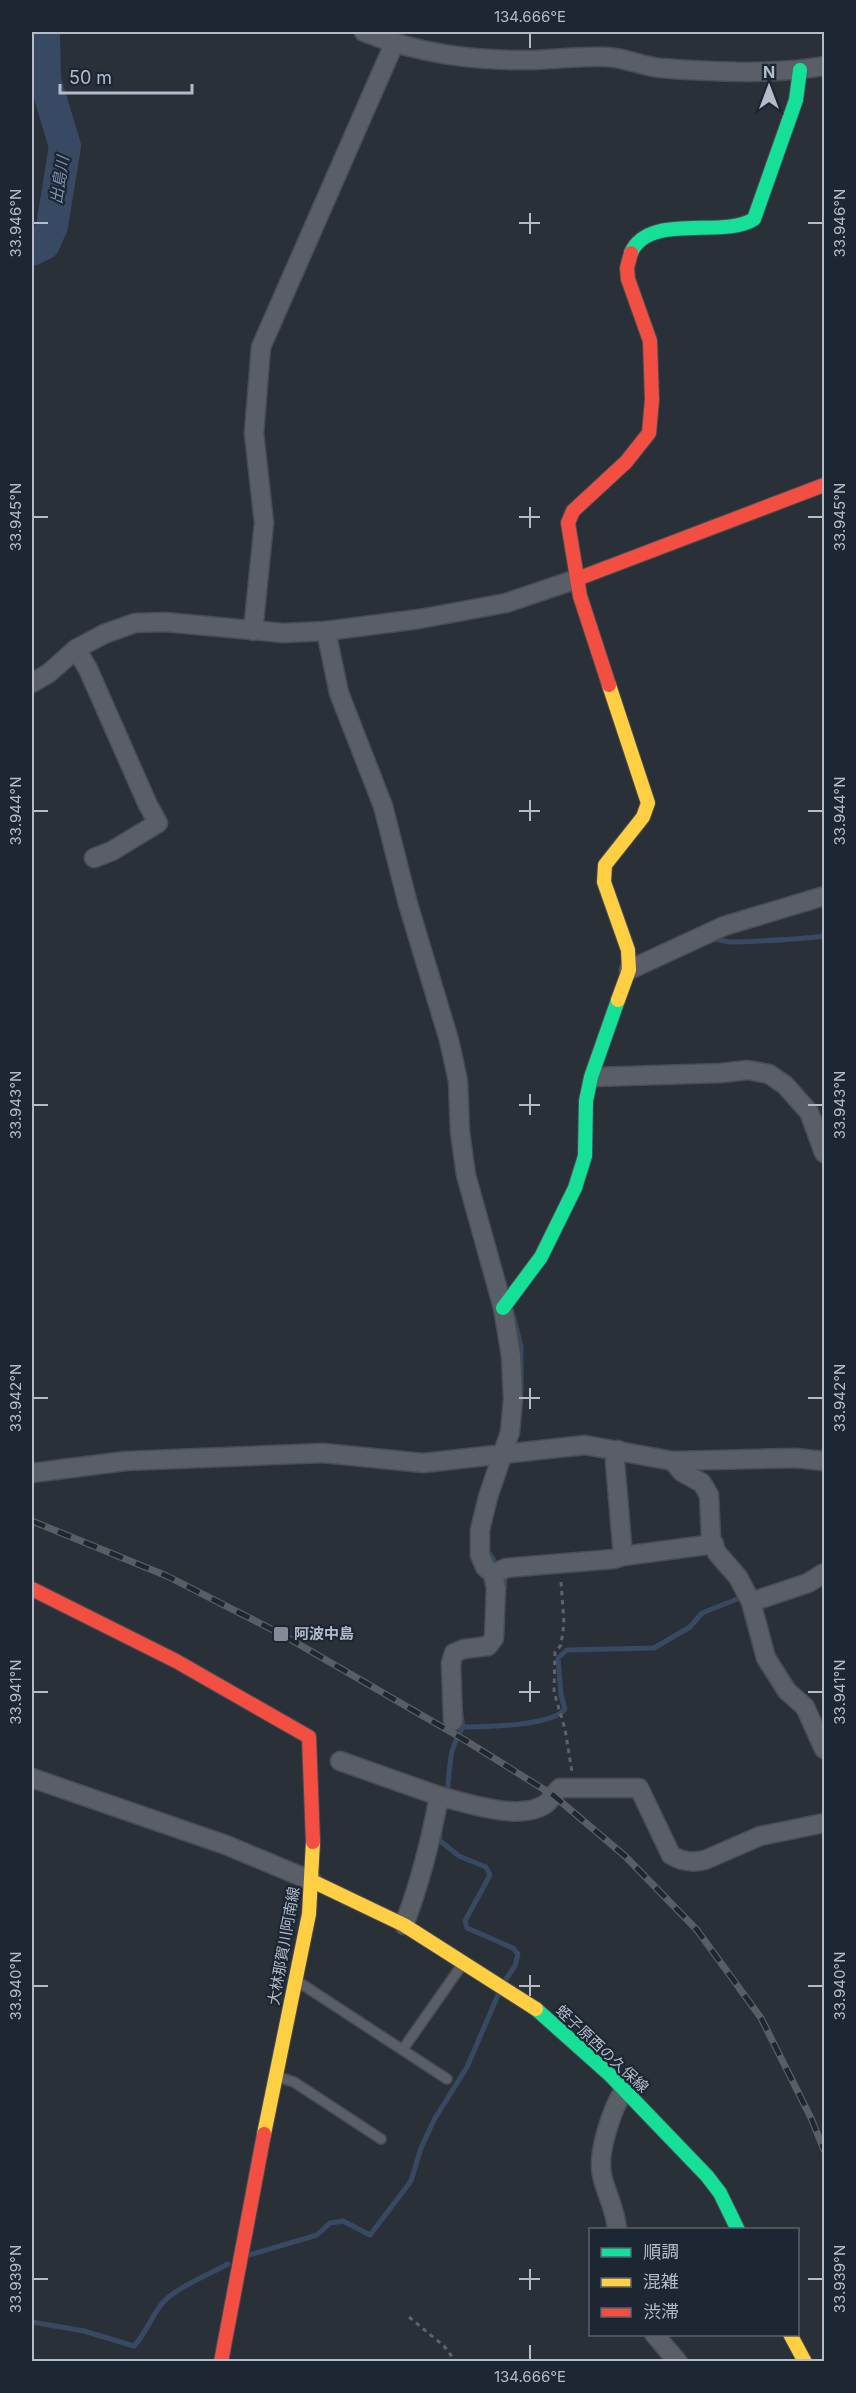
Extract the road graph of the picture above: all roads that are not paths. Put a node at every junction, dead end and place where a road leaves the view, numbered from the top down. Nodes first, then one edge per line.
1 (364, 32) edge
2 (394, 44) junction
3 (825, 66) edge
4 (800, 70) junction
5 (825, 485) edge
6 (577, 579) junction
7 (253, 631) junction
8 (326, 631) junction
9 (76, 649) junction
10 (32, 683) edge
11 (94, 858) dead end
12 (825, 896) edge
13 (629, 970) junction
14 (596, 1077) junction
15 (817, 1109) edge
16 (825, 1153) edge
17 (503, 1308) junction
18 (618, 1450) junction
19 (504, 1453) junction
20 (673, 1461) junction
21 (825, 1461) edge
22 (32, 1473) edge
23 (714, 1544) junction
24 (623, 1556) junction
25 (499, 1572) junction
26 (825, 1573) edge
27 (32, 1589) edge
28 (751, 1602) junction
29 (453, 1721) dead end
30 (825, 1749) edge
31 (340, 1761) dead end
32 (32, 1778) edge
33 (444, 1797) junction
34 (825, 1823) edge
35 (312, 1881) junction
36 (404, 1925) junction
37 (464, 1962) junction
38 (295, 1979) junction
39 (403, 2049) junction
40 (275, 2076) junction
41 (447, 2079) dead end
42 (624, 2090) junction
43 (381, 2139) dead end
44 (617, 2228) edge
45 (738, 2228) edge
46 (656, 2336) edge
47 (791, 2336) edge
48 (221, 2361) edge
49 (678, 2361) edge
50 (805, 2361) edge

1 - 2 street
2 - 4 street
2 - 7 street
3 - 4 street
4 - 6 street
5 - 6 street
6 - 8 street
6 - 13 street
7 - 8 street
7 - 9 street
8 - 17 street
9 - 10 street
9 - 11 street
12 - 13 street
13 - 14 street
14 - 15 street
14 - 17 street
15 - 16 street
17 - 19 street
18 - 19 street
18 - 20 street
18 - 24 street
19 - 22 street
19 - 25 street
20 - 21 street
20 - 23 street
23 - 24 street
23 - 28 street
24 - 25 street
25 - 29 street
26 - 28 street
27 - 35 street, 大林那賀川阿南線
28 - 30 street
31 - 33 street
32 - 35 street
33 - 34 street
33 - 36 street
35 - 36 street, 蛭子原西の久保線
35 - 38 street, 大林那賀川阿南線
36 - 37 street, 蛭子原西の久保線
37 - 39 lane
37 - 42 street, 蛭子原西の久保線
38 - 39 lane
38 - 40 street, 大林那賀川阿南線
39 - 41 lane
40 - 43 lane
40 - 48 street, 大林那賀川阿南線
42 - 44 street
42 - 45 street, 蛭子原西の久保線
46 - 49 street
47 - 50 street

